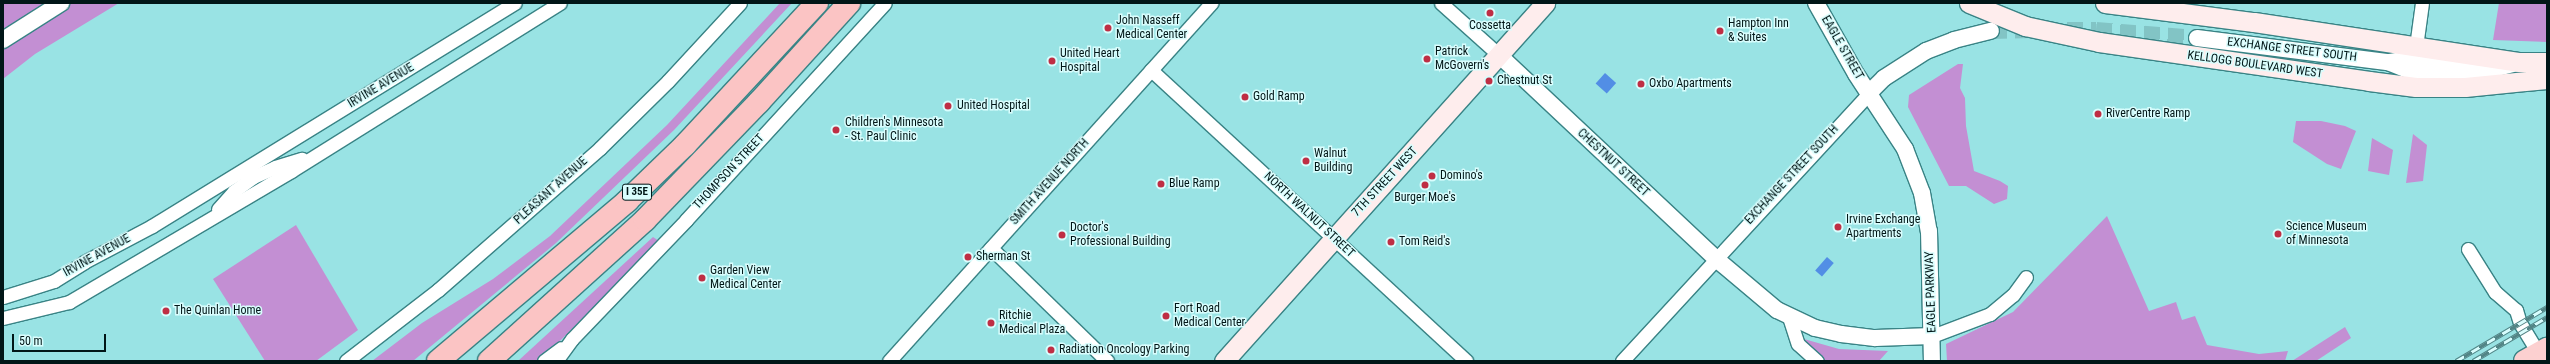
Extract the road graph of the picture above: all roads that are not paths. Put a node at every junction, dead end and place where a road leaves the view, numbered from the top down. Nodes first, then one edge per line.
1 (61, 3) edge
2 (515, 3) edge
3 (560, 3) edge
4 (740, 3) edge
5 (817, 3) edge
6 (849, 3) edge
7 (885, 3) edge
8 (1211, 3) edge
9 (1441, 3) edge
10 (1546, 3) edge
11 (1816, 3) edge
12 (1969, 3) edge
13 (2105, 3) edge
14 (2422, 3) edge
15 (1991, 31) tunnel mouth
16 (2196, 38) tunnel mouth
17 (3, 40) edge
18 (1499, 55) junction
19 (2415, 59) junction
20 (2547, 62) edge
21 (1152, 70) junction
22 (2547, 80) edge
23 (2516, 83) junction
24 (1869, 92) junction
25 (310, 157) junction
26 (250, 172) junction
27 (214, 215) junction
28 (1332, 240) junction
29 (990, 248) junction
30 (2468, 250) dead end
31 (1715, 258) junction
32 (2026, 277) dead end
33 (3, 297) edge
34 (1789, 317) junction
35 (3, 318) edge
36 (1932, 336) junction
37 (572, 339) junction
38 (2539, 356) edge
39 (346, 361) edge
40 (438, 361) edge
41 (489, 361) edge
42 (544, 361) edge
43 (556, 361) edge
44 (889, 361) edge
45 (1107, 361) edge
46 (1224, 361) edge
47 (1466, 361) edge
48 (1622, 361) edge
49 (1817, 361) edge
50 (1932, 361) edge

1 - 17 street
2 - 26 street, IRVINE AVENUE
3 - 25 street, IRVINE AVENUE
4 - 39 street, PLEASANT AVENUE
5 - 40 highway, I 35E
6 - 41 highway, I 35E
7 - 37 street, THOMPSON STREET
8 - 21 street, SMITH AVENUE NORTH
9 - 18 street, CHESTNUT STREET
10 - 18 main road, 7TH STREET WEST
11 - 24 street, EAGLE STREET
12 - 23 main road, KELLOGG BOULEVARD WEST
13 - 19 main road
14 - 19 street
15 - 24 street, EXCHANGE STREET SOUTH
16 - 19 street, EXCHANGE STREET SOUTH
18 - 28 main road, 7TH STREET WEST
18 - 31 street, CHESTNUT STREET
19 - 20 main road
19 - 23 street, EXCHANGE STREET SOUTH
21 - 28 street, NORTH WALNUT STREET
21 - 29 street, SMITH AVENUE NORTH
22 - 23 main road, KELLOGG BOULEVARD WEST
24 - 31 street, EXCHANGE STREET SOUTH
24 - 36 street, EAGLE PARKWAY
25 - 26 street, IRVINE AVENUE
25 - 27 street, IRVINE AVENUE
26 - 27 street, IRVINE AVENUE
26 - 33 street, IRVINE AVENUE
27 - 35 street, IRVINE AVENUE
28 - 46 main road, 7TH STREET WEST
28 - 47 street, NORTH WALNUT STREET
29 - 44 street, SMITH AVENUE NORTH
29 - 45 street
30 - 38 street
31 - 34 street, CHESTNUT STREET
31 - 48 street, EXCHANGE STREET SOUTH
32 - 36 street, CHESTNUT STREET
34 - 36 street, CHESTNUT STREET
34 - 49 street
36 - 50 street, EAGLE PARKWAY
37 - 42 street, THOMPSON STREET
37 - 43 street, THOMPSON STREET

